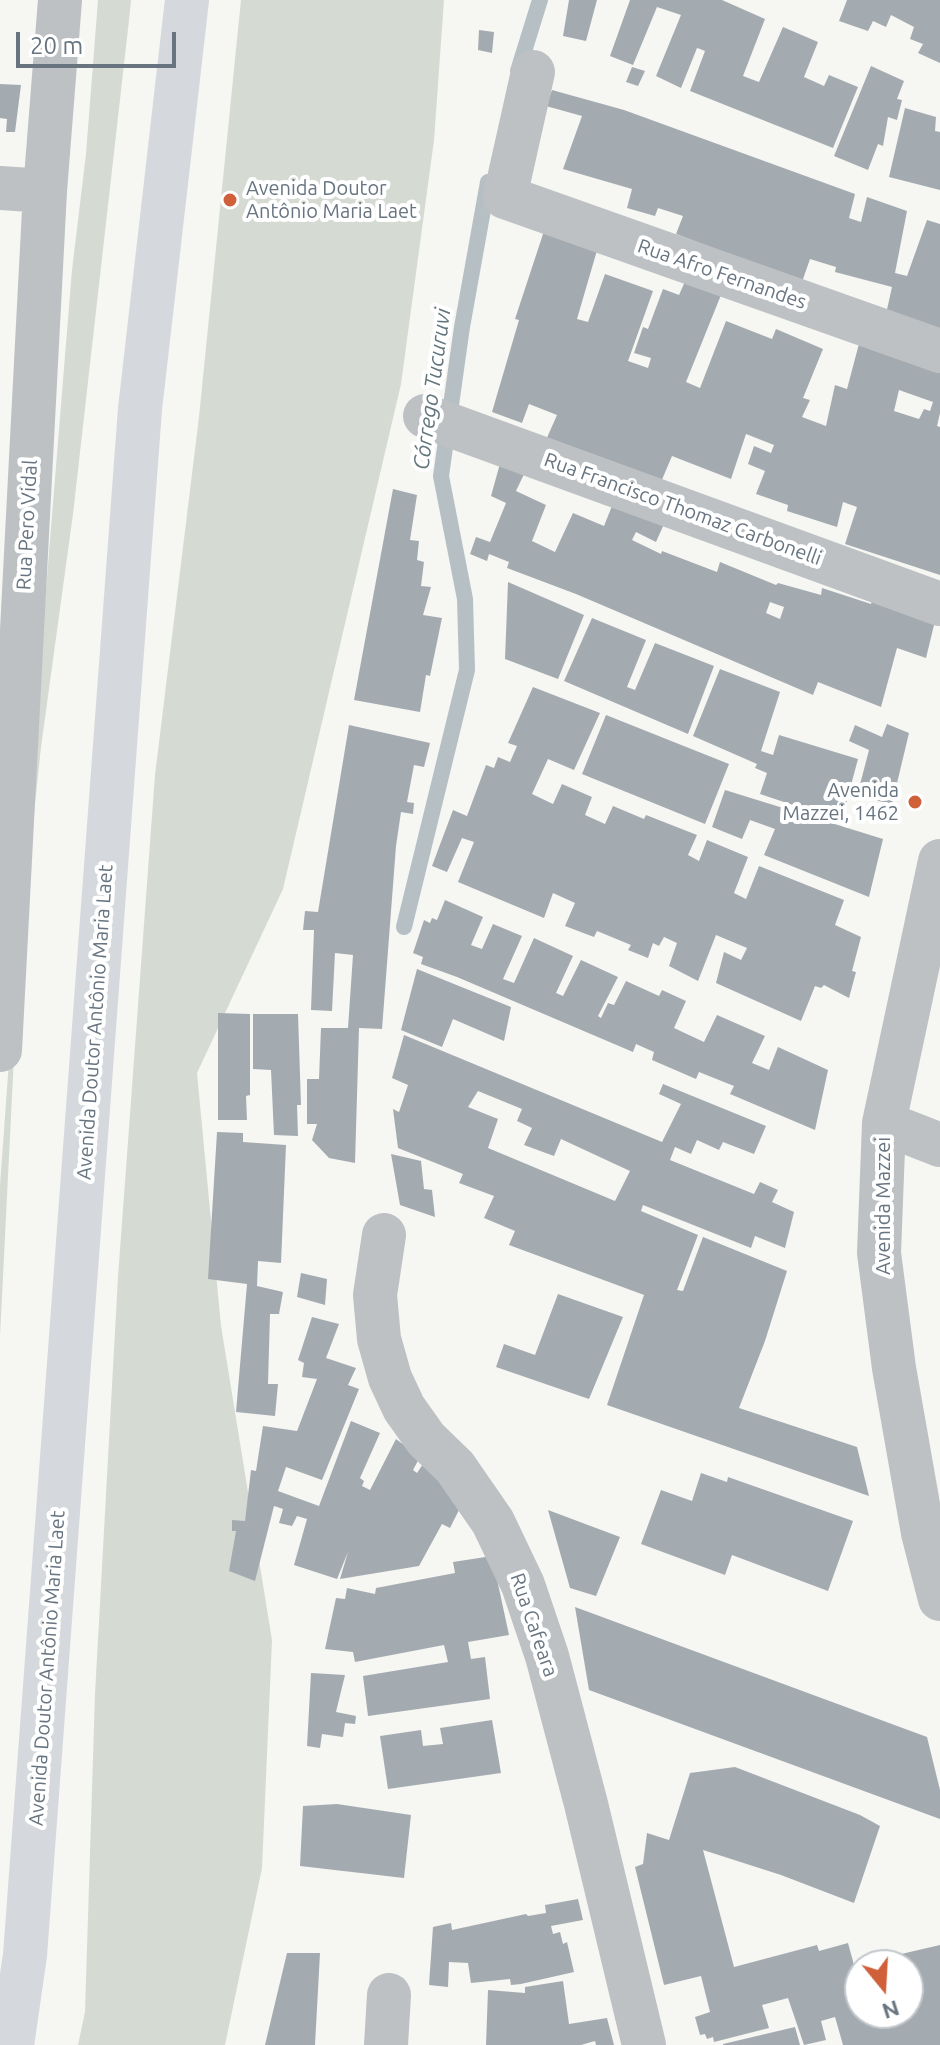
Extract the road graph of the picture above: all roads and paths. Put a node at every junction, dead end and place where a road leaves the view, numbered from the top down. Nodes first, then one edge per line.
1 (60, 0) edge
2 (187, 0) edge
3 (533, 72) dead end
4 (0, 188) edge
5 (45, 191) junction
6 (940, 351) edge
7 (425, 416) dead end
8 (940, 604) edge
9 (940, 861) edge
10 (0, 1050) edge
11 (884, 1123) junction
12 (940, 1145) edge
13 (384, 1235) dead end
14 (940, 1599) edge
15 (389, 1995) dead end
16 (12, 2045) edge
17 (386, 2045) edge
18 (644, 2045) edge

1 - 5 street, Rua Pero Vidal
2 - 16 main road, Avenida Doutor Antônio Maria Laet
3 - 6 street, Rua Afro Fernandes
4 - 5 street
5 - 10 street, Rua Pero Vidal
7 - 8 street, Rua Francisco Thomaz Carbonelli
9 - 11 street, Avenida Mazzei
11 - 12 street
11 - 14 street, Avenida Mazzei
13 - 18 street, Rua Cafeara
15 - 17 street

